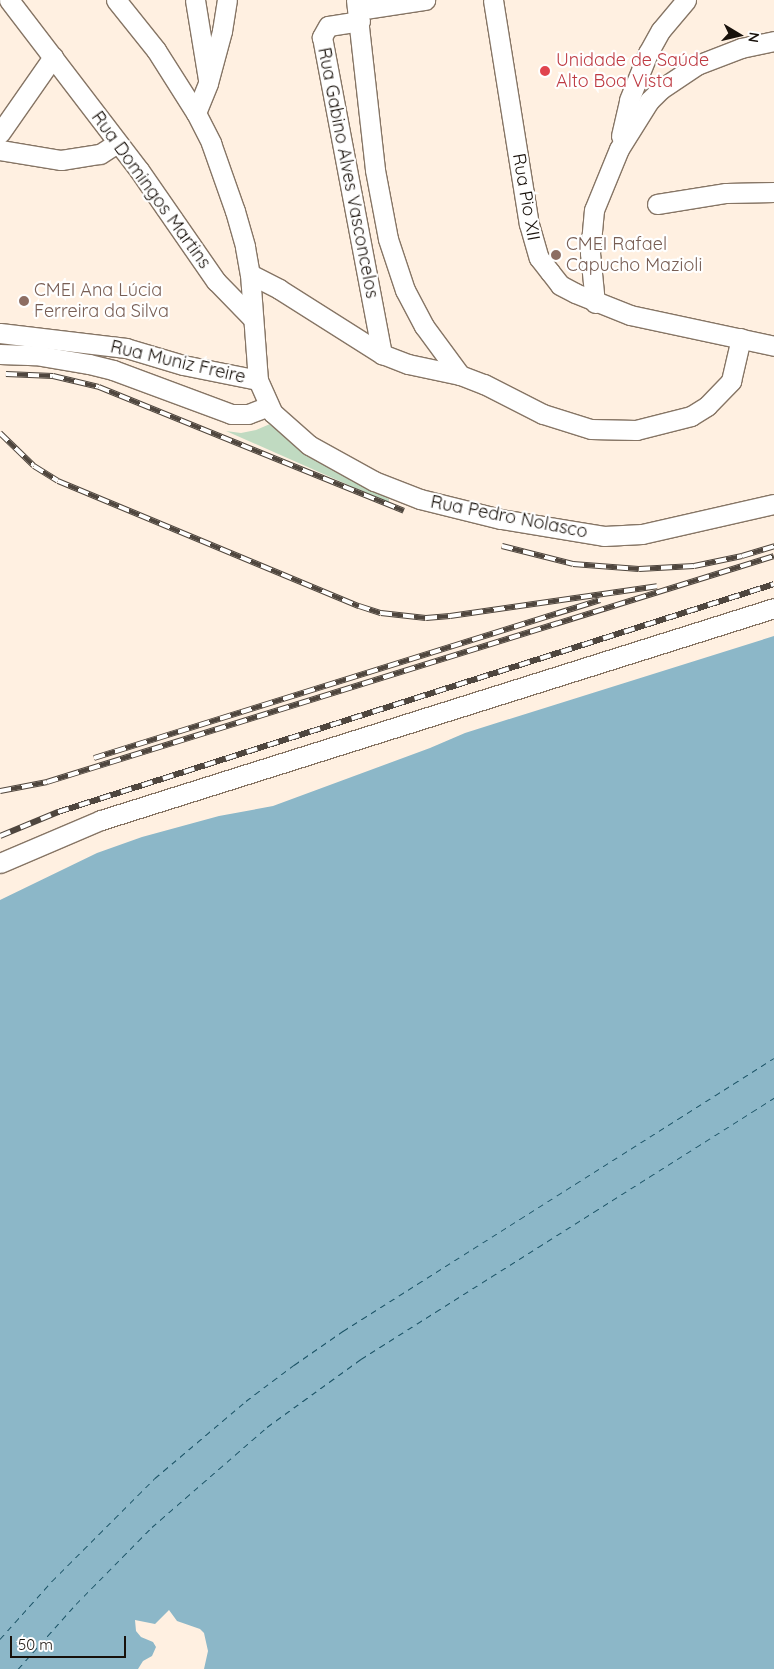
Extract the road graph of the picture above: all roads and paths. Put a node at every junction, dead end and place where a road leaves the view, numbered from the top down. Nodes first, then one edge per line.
1 (9, 0) edge
2 (116, 0) edge
3 (134, 0) edge
4 (195, 0) edge
5 (227, 0) edge
6 (425, 0) edge
7 (493, 0) edge
8 (686, 0) edge
9 (358, 10) edge
10 (142, 30) junction
11 (774, 41) edge
12 (53, 57) junction
13 (208, 83) junction
14 (196, 113) junction
15 (0, 133) edge
16 (117, 143) junction
17 (618, 149) junction
18 (0, 150) edge
19 (774, 192) edge
20 (657, 204) dead end
21 (250, 274) junction
22 (595, 302) junction
23 (253, 319) junction
24 (0, 333) edge
25 (741, 338) junction
26 (774, 346) edge
27 (0, 354) edge
28 (382, 354) junction
29 (460, 375) junction
30 (258, 380) junction
31 (269, 406) junction
32 (774, 504) edge
33 (774, 608) edge
34 (0, 864) edge

1 - 12 street, Rua Domingos Martins
2 - 10 street
3 - 10 street
4 - 13 street
5 - 13 street
6 - 9 street
7 - 22 street, Rua Pio XII
8 - 17 street
9 - 28 street, Rua Gabino Alves Vasconcelos
9 - 29 street
10 - 14 street
11 - 17 street
12 - 15 street
12 - 16 street, Rua Domingos Martins
13 - 14 street
14 - 21 street
16 - 18 street
16 - 23 street, Rua Domingos Martins
17 - 22 street
19 - 20 street
21 - 23 street
21 - 28 street
22 - 25 street, Rua Pio XII
23 - 30 street
24 - 30 street, Rua Muniz Freire
25 - 26 street, Rua Pio XII
25 - 29 street
27 - 31 street, Rua Muniz Freire
28 - 29 street
30 - 31 street, Rua Muniz Freire
31 - 32 street, Rua Pedro Nolasco
33 - 34 street

